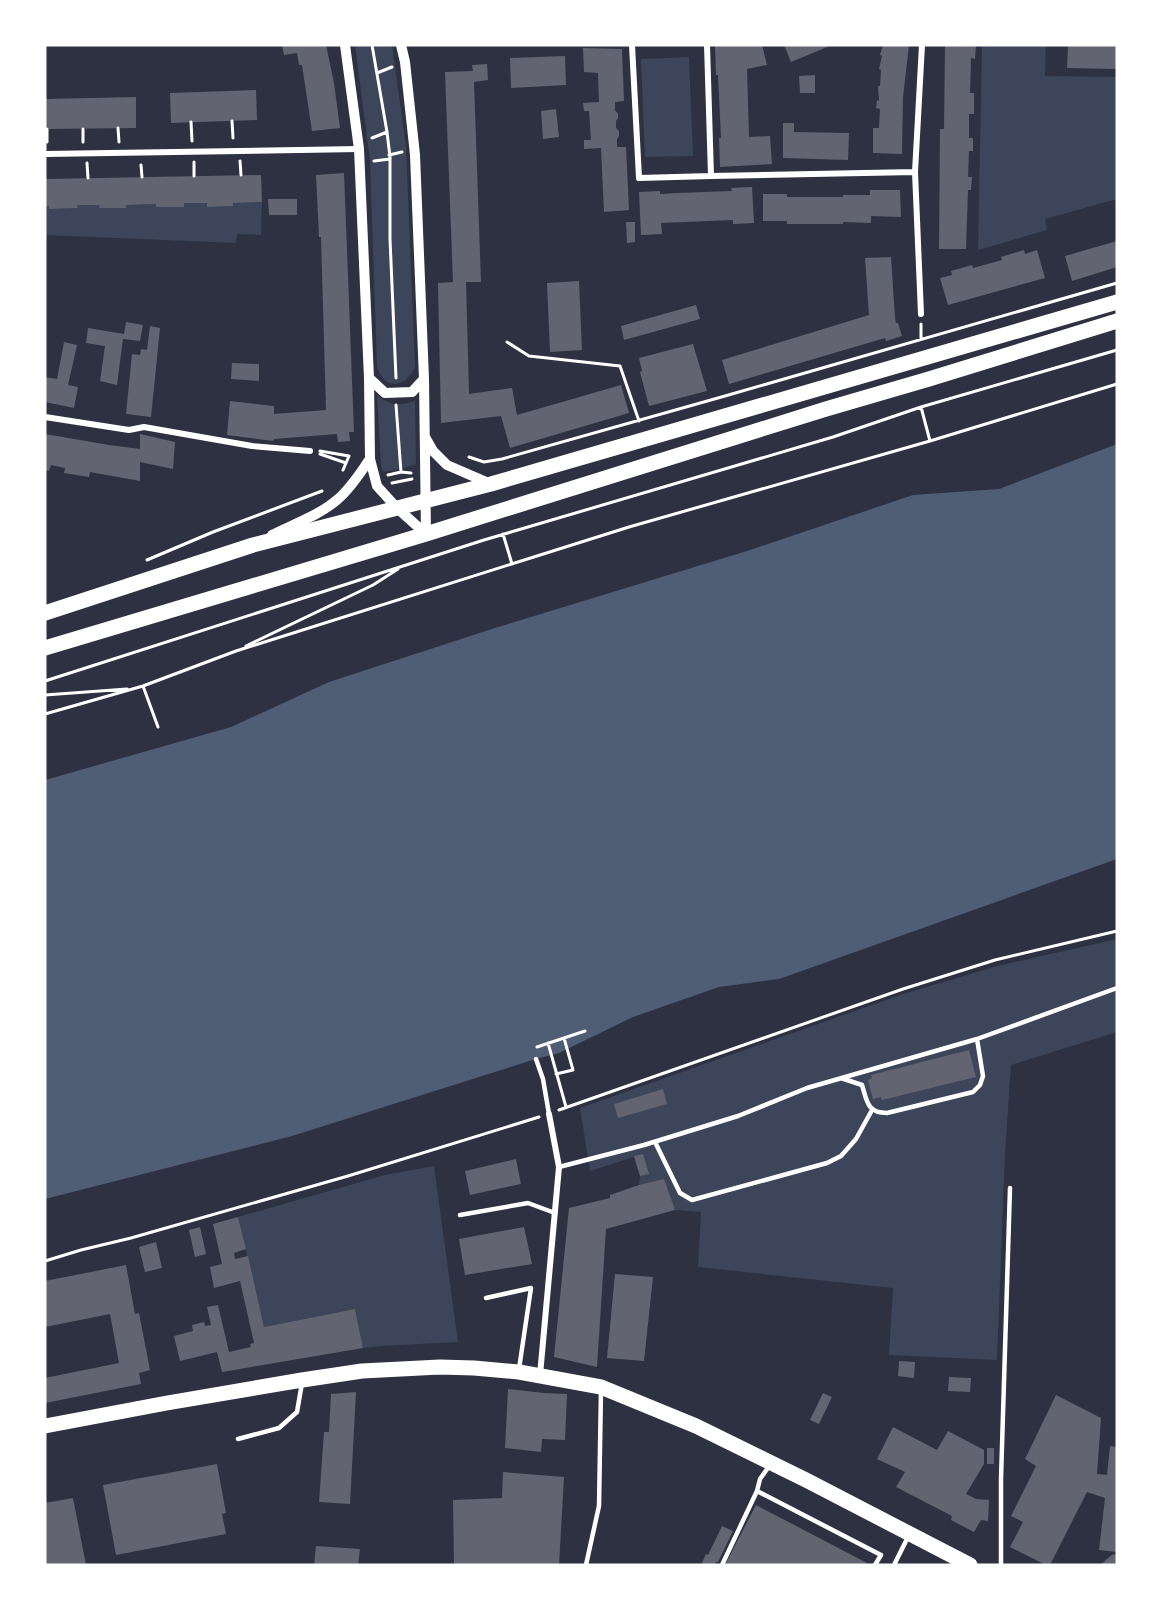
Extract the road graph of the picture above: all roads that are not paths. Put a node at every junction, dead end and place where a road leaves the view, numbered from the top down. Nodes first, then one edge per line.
1 (345, 45) edge
2 (401, 45) edge
3 (632, 45) edge
4 (707, 45) edge
5 (922, 45) edge
6 (359, 149) junction
7 (45, 154) edge
8 (915, 172) junction
9 (711, 176) junction
10 (1117, 302) edge
11 (921, 314) road end
12 (1117, 321) edge
13 (369, 378) junction
14 (424, 379) junction
15 (45, 417) edge
16 (424, 437) junction
17 (310, 452) road end
18 (370, 459) junction
19 (491, 484) junction
20 (427, 501) junction
21 (397, 508) junction
22 (426, 534) junction
23 (253, 544) junction
24 (45, 613) edge
25 (45, 648) edge
26 (1117, 988) edge
27 (977, 1039) junction
28 (536, 1059) dead end
29 (839, 1078) junction
30 (872, 1110) junction
31 (549, 1114) joint
32 (655, 1142) junction
33 (559, 1167) junction
34 (1010, 1188) dead end
35 (555, 1213) junction
36 (460, 1215) dead end
37 (486, 1298) dead end
38 (519, 1372) junction
39 (540, 1375) junction
40 (302, 1380) junction
41 (602, 1387) junction
42 (45, 1426) edge
43 (238, 1439) dead end
44 (771, 1463) junction
45 (757, 1491) junction
46 (910, 1533) junction
47 (586, 1565) edge
48 (722, 1565) edge
49 (875, 1565) edge
50 (894, 1565) edge
51 (970, 1565) edge
52 (1001, 1565) edge

1 - 6 street
2 - 14 street
3 - 9 street
4 - 9 street
5 - 8 street
6 - 7 street
6 - 13 street
8 - 9 street
8 - 11 street
10 - 19 main road
12 - 22 main road
13 - 14 street
13 - 18 street
14 - 16 street
15 - 17 street
16 - 19 street
16 - 20 street
18 - 21 street
18 - 23 street
19 - 20 main road
20 - 21 main road
20 - 22 street
21 - 22 street
21 - 23 main road
22 - 25 main road
23 - 24 main road
26 - 27 lane
27 - 29 lane
27 - 30 lane
28 - 31 lane
29 - 30 lane
29 - 32 lane
30 - 32 lane
31 - 33 street
32 - 33 lane
33 - 35 street
34 - 52 lane
35 - 36 lane
35 - 39 street
37 - 38 lane
38 - 39 main road
38 - 40 main road
39 - 41 main road
40 - 42 main road
40 - 43 lane
41 - 44 main road
41 - 47 lane
44 - 45 lane
44 - 46 main road
45 - 48 lane
45 - 49 lane
46 - 50 lane
46 - 51 main road

